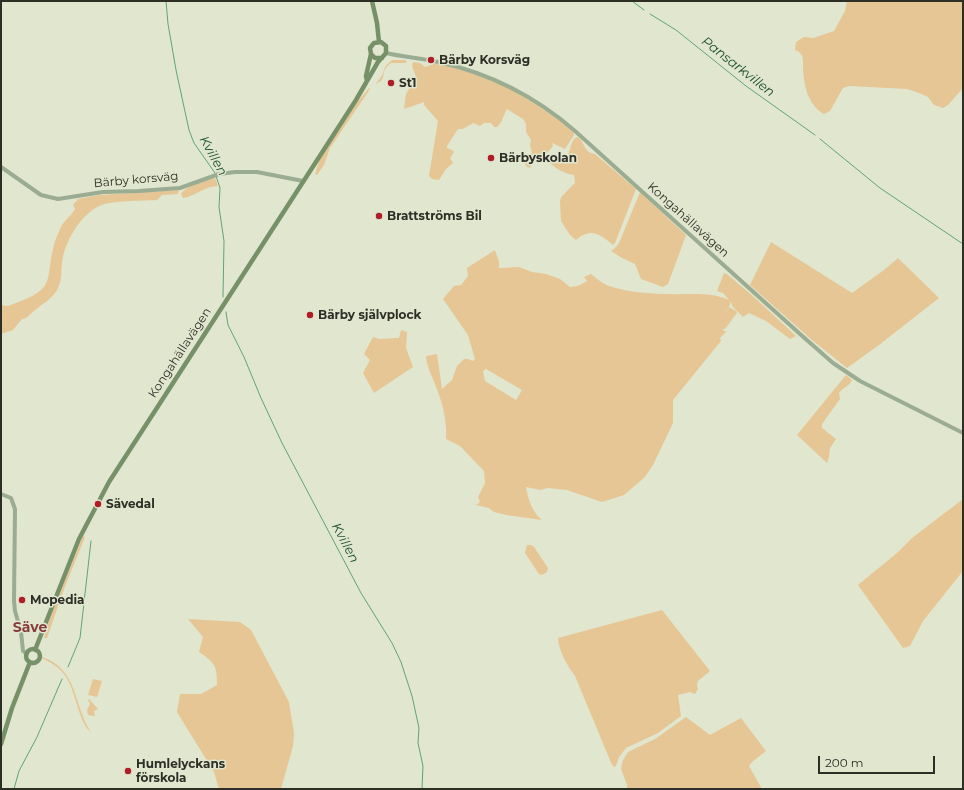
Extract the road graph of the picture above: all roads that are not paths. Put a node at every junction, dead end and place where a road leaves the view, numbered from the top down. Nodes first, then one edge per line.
1 (372, 1) edge
2 (379, 42) junction
3 (386, 53) junction
4 (371, 54) junction
5 (382, 58) junction
6 (367, 81) junction
7 (1, 167) edge
8 (303, 181) junction
9 (963, 433) edge
10 (1, 494) edge
11 (35, 650) junction
12 (27, 654) junction
13 (30, 662) junction
14 (1, 744) edge

1 - 2 main road
2 - 3 main road
2 - 4 main road, Kongahällavägen
3 - 5 main road, Kongahällavägen
3 - 9 street, Kongahällavägen
4 - 5 main road
4 - 6 main road, Kongahällavägen
5 - 6 main road, Kongahällavägen
6 - 8 main road, Kongahällavägen
7 - 8 street, Bärby korsväg
8 - 11 main road, Kongahällavägen
10 - 12 street
11 - 12 main road
11 - 13 main road, Kongahällavägen
12 - 13 main road
13 - 14 main road, Kongahällavägen

